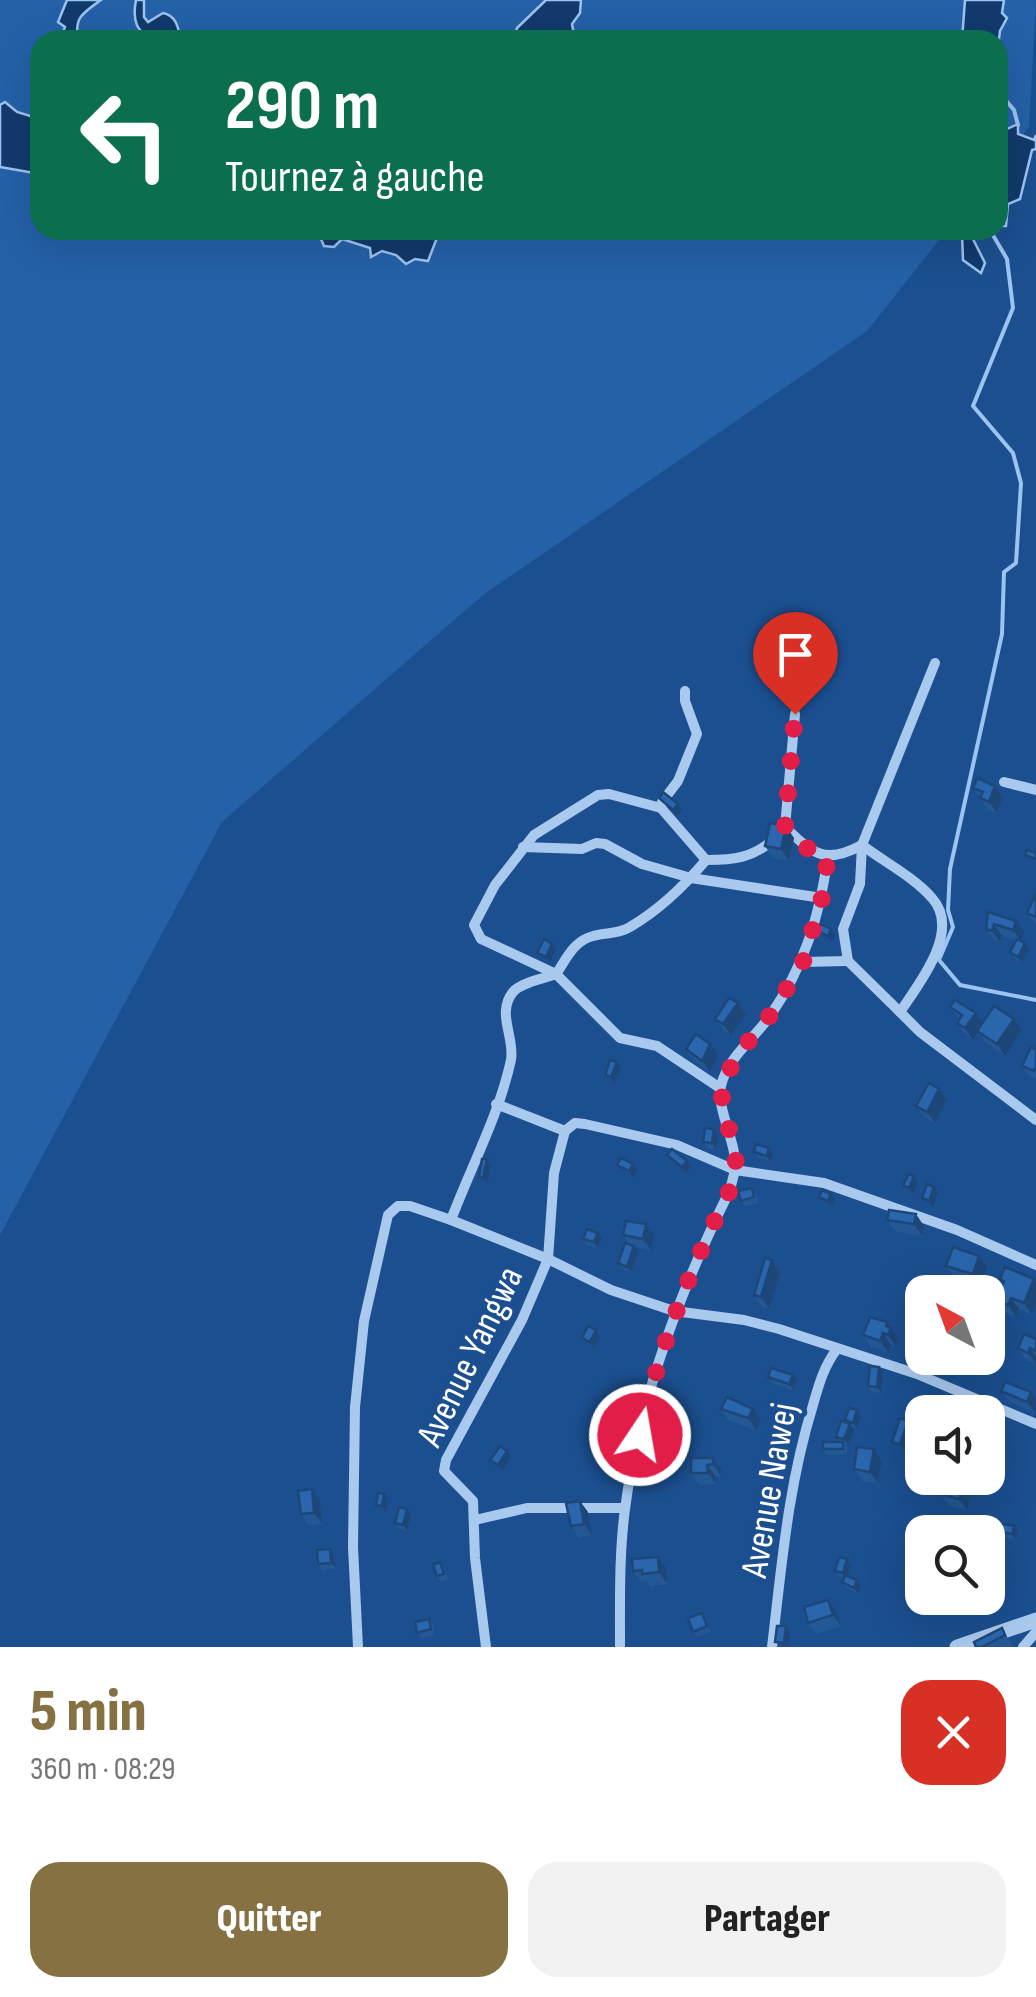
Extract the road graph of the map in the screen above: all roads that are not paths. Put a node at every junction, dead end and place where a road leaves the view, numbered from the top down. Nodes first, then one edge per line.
1 (936, 663) dead end
2 (684, 691) dead end
3 (795, 714) dead end
4 (1004, 782) dead end
5 (1036, 790) edge
6 (662, 808) junction
7 (785, 827) junction
8 (862, 845) junction
9 (523, 847) junction
10 (828, 857) junction
11 (706, 860) junction
12 (691, 878) junction
13 (822, 898) junction
14 (848, 961) junction
15 (803, 962) junction
16 (556, 974) junction
17 (900, 1012) junction
18 (720, 1088) junction
19 (496, 1104) junction
20 (1036, 1120) edge
21 (565, 1131) junction
22 (735, 1170) junction
23 (451, 1220) junction
24 (548, 1260) junction
25 (1036, 1265) edge
26 (674, 1311) junction
27 (837, 1349) junction
28 (1036, 1424) edge
29 (625, 1508) junction
30 (475, 1520) junction
31 (1036, 1620) edge
32 (1036, 1632) edge
33 (358, 1647) edge
34 (486, 1647) edge
35 (620, 1647) edge
36 (772, 1647) edge
37 (957, 1647) edge
38 (1024, 1647) edge

1 - 8 street
2 - 6 street
3 - 7 street
4 - 5 street
6 - 9 street
6 - 11 street
7 - 10 street
7 - 11 street
8 - 10 street
8 - 14 street
8 - 17 street
9 - 12 street
9 - 16 street
10 - 13 street
11 - 12 street
12 - 13 street
12 - 16 street
13 - 15 street
14 - 15 street
14 - 17 street
15 - 18 street
16 - 18 street
16 - 19 street
17 - 20 street
18 - 22 street
19 - 21 street
19 - 23 street
21 - 22 street
21 - 24 street
22 - 25 street
22 - 26 street
23 - 24 street
23 - 33 street
24 - 26 street
24 - 30 street, Avenue Yangwa
26 - 27 street
26 - 29 street
27 - 28 street
27 - 36 street, Avenue Nawej
29 - 30 street
29 - 35 street
30 - 34 street, Avenue Yangwa
31 - 37 street
32 - 38 street

